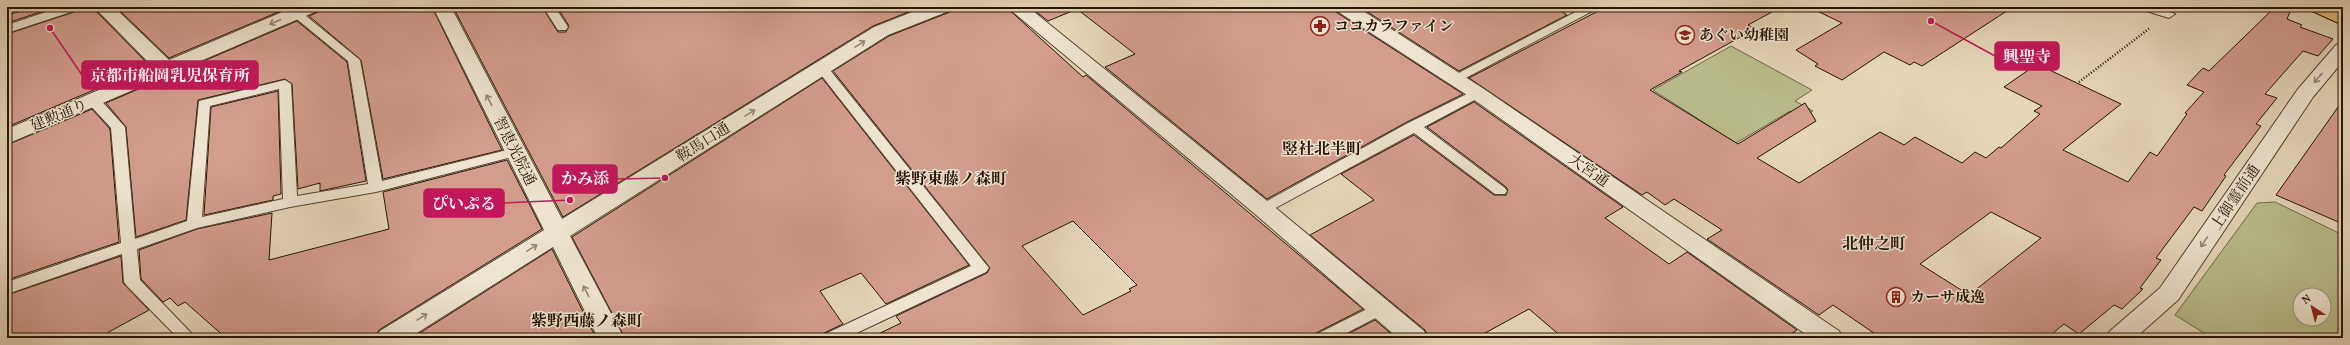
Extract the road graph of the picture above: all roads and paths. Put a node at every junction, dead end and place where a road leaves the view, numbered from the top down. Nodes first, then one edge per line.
1 (73, 7) edge
2 (103, 7) edge
3 (442, 7) edge
4 (549, 7) edge
5 (942, 7) edge
6 (1016, 7) edge
7 (1344, 7) edge
8 (1594, 7) edge
9 (2147, 7) edge
10 (2319, 7) edge
11 (298, 9) edge
12 (2169, 14) dead end
13 (2343, 19) edge
14 (562, 27) dead end
15 (2151, 28) dead end
16 (7, 29) edge
17 (2343, 49) edge
18 (822, 68) junction
19 (166, 69) junction
20 (1455, 78) junction
21 (2079, 82) dead end
22 (1476, 93) junction
23 (93, 100) junction
24 (1412, 126) junction
25 (7, 137) edge
26 (515, 152) junction
27 (376, 187) junction
28 (1500, 191) dead end
29 (290, 202) junction
30 (1263, 209) junction
31 (194, 224) junction
32 (557, 233) junction
33 (128, 246) junction
34 (7, 288) edge
35 (1381, 308) junction
36 (188, 338) edge
37 (389, 338) edge
38 (611, 338) edge
39 (831, 338) edge
40 (1323, 338) edge
41 (1415, 338) edge
42 (1830, 338) edge
43 (2119, 338) edge

1 - 16 lane
2 - 19 street
26 -> 3 street, 智恵光院通
4 - 14 lane
18 -> 5 street, 鞍馬口通
6 - 30 street
7 - 20 street, 大宮通
8 - 20 lane
9 - 12 lane
10 - 13 main road
11 -> 19 street, 建勲通り
11 - 27 lane
15 - 21 path
17 -> 43 street, 上御霊前通
32 -> 18 street, 鞍馬口通
18 - 39 lane
19 - 23 street, 建勲通り
20 - 22 street, 大宮通
22 - 24 lane
22 - 42 street, 大宮通
23 - 25 street, 建勲通り
23 - 33 lane
24 - 28 lane
24 - 30 lane
26 - 27 lane
26 - 32 street, 智恵光院通
27 - 29 lane
29 - 31 lane
29 - 31 lane
30 - 35 street
31 - 33 lane
37 -> 32 street, 鞍馬口通
38 -> 32 street, 智恵光院通
33 - 34 lane
33 - 36 lane
35 - 40 lane
35 - 41 street

